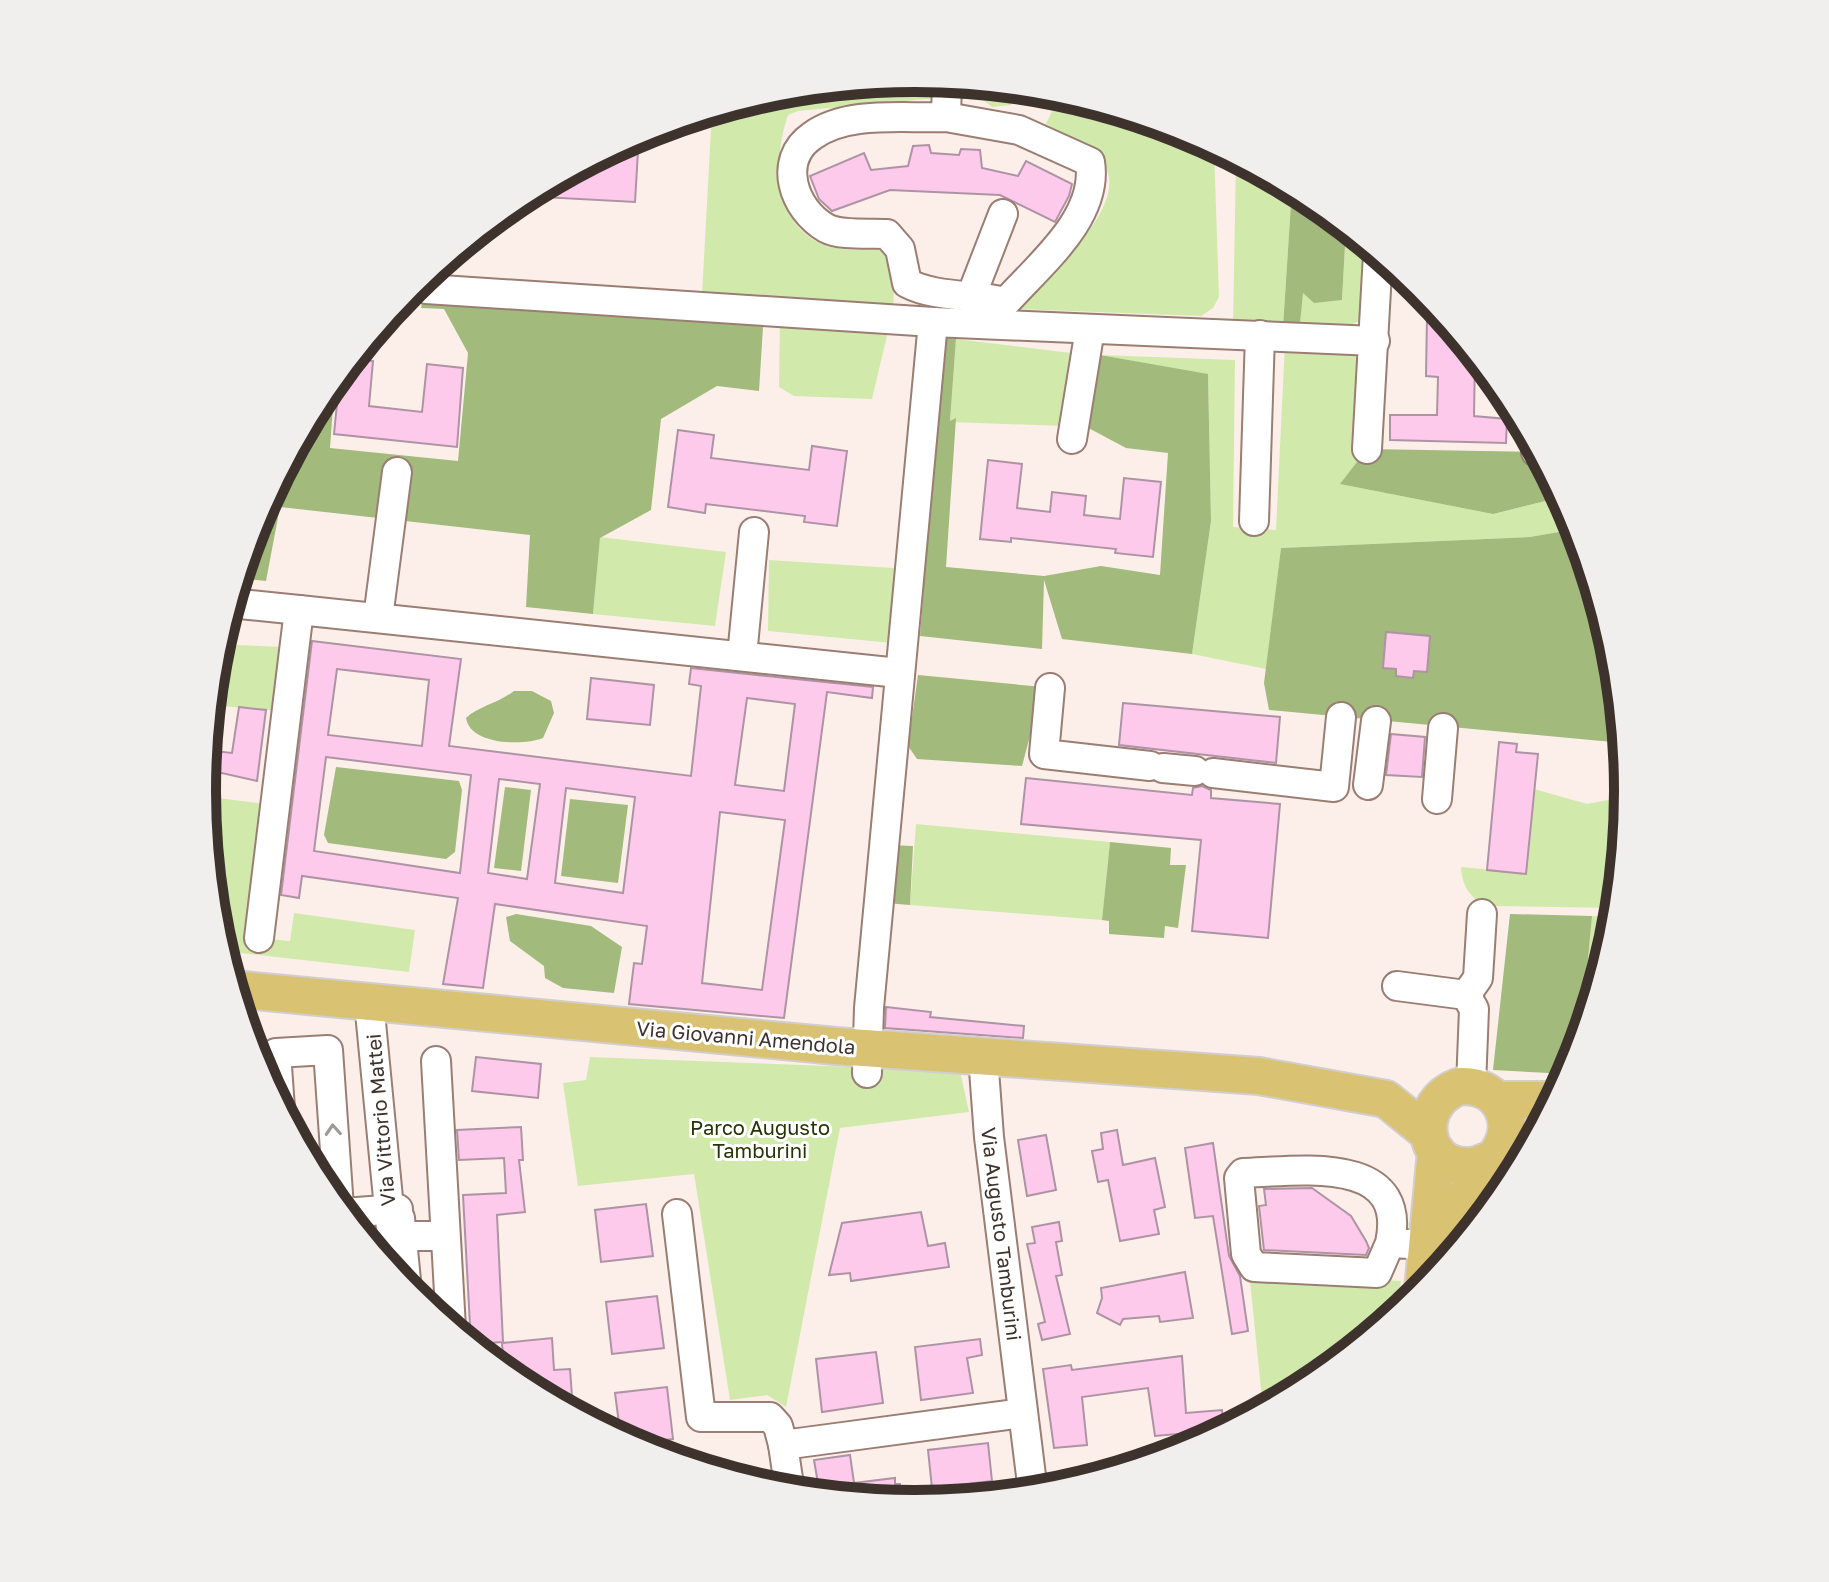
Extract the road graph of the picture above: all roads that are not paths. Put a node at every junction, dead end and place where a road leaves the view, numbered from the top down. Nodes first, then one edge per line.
1 (947, 93) edge
2 (946, 117) junction
3 (1003, 214) dead end
4 (1378, 267) edge
5 (428, 289) edge
6 (972, 294) junction
7 (933, 322) junction
8 (1090, 329) junction
9 (1260, 335) junction
10 (1375, 341) junction
11 (1072, 439) dead end
12 (1367, 449) dead end
13 (397, 472) dead end
14 (1254, 521) dead end
15 (754, 532) dead end
16 (241, 604) edge
17 (299, 610) junction
18 (378, 618) junction
19 (742, 656) junction
20 (899, 673) junction
21 (1050, 688) dead end
22 (1341, 717) dead end
23 (1376, 721) dead end
24 (1443, 728) dead end
25 (1368, 785) dead end
26 (1437, 799) dead end
27 (1482, 914) dead end
28 (259, 938) dead end
29 (1397, 986) dead end
30 (245, 990) edge
31 (1466, 995) junction
32 (369, 1002) junction
33 (983, 1056) junction
34 (867, 1060) junction
35 (436, 1061) dead end
36 (1259, 1076) junction
37 (278, 1077) edge
38 (1471, 1093) junction
39 (1541, 1099) edge
40 (1432, 1142) junction
41 (1517, 1146) edge
42 (1489, 1159) junction
43 (337, 1185) edge
44 (358, 1214) edge
45 (677, 1214) dead end
46 (396, 1218) junction
47 (445, 1236) junction
48 (1390, 1243) junction
49 (1433, 1259) edge
50 (403, 1267) edge
51 (1426, 1267) edge
52 (1423, 1270) edge
53 (450, 1313) edge
54 (1023, 1413) junction
55 (783, 1445) junction
56 (788, 1479) edge
57 (1031, 1480) edge

1 - 2 street
2 - 6 street
2 - 6 street
3 - 6 street
4 - 10 street
5 - 7 street
7 - 8 street
7 - 20 street
8 - 9 street
8 - 11 street
9 - 10 street
9 - 14 street
10 - 12 street
13 - 18 street
15 - 19 street
16 - 17 street
17 - 18 street
17 - 28 street
18 - 19 street
19 - 20 street
20 - 34 street
21 - 22 street
23 - 25 street
24 - 26 street
27 - 31 street
29 - 31 street
30 - 32 main road, Via Giovanni Amendola
31 - 38 street
32 - 34 main road, Via Giovanni Amendola
32 - 46 street, Via Vittorio Mattei
33 - 34 main road, Via Giovanni Amendola
33 - 36 main road, Via Giovanni Amendola
33 - 54 street, Via Augusto Tamburini
35 - 47 street
36 - 38 main road, Via Giovanni Amendola
36 - 40 main road, Via Giovanni Amendola
43 -> 37 street
38 - 39 main road, Via Giovanni Amendola
38 - 40 main road
38 - 42 main road
40 - 42 main road, Via Giovanni Amendola
40 - 51 main road
41 - 42 main road
42 - 49 main road
44 - 46 street
45 - 55 street
46 - 47 street
46 - 50 street, Via Vittorio Mattei
47 - 53 street
48 - 48 street
48 - 52 street
54 - 55 street
54 - 57 street, Via Augusto Tamburini
55 - 56 street

